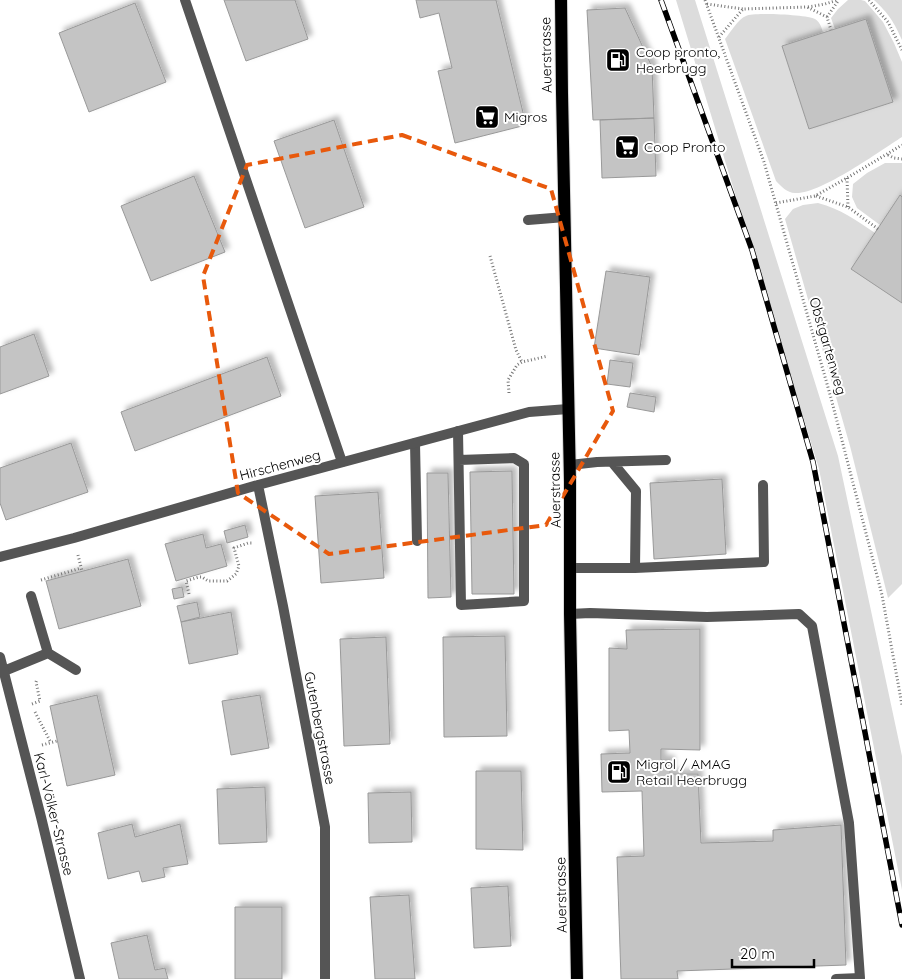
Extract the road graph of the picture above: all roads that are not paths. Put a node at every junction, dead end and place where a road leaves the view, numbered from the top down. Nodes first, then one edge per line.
1 (185, 0) edge
2 (561, 0) edge
3 (565, 217) junction
4 (528, 220) dead end
5 (568, 409) junction
6 (458, 432) junction
7 (415, 443) junction
8 (459, 460) junction
9 (666, 460) dead end
10 (342, 462) junction
11 (612, 462) junction
12 (570, 465) junction
13 (762, 484) dead end
14 (258, 485) junction
15 (417, 541) dead end
16 (0, 557) edge
17 (570, 568) junction
18 (635, 568) junction
19 (32, 596) road end
20 (570, 614) junction
21 (48, 653) junction
22 (0, 657) edge
23 (76, 670) dead end
24 (4, 671) junction
25 (80, 979) edge
26 (326, 979) edge
27 (578, 979) edge
28 (836, 979) edge

1 - 10 street
2 - 3 main road, Auerstrasse
3 - 4 street
3 - 5 main road, Auerstrasse
5 - 6 street, Hirschenweg
5 - 12 main road, Auerstrasse
6 - 7 street, Hirschenweg
6 - 8 street
7 - 10 street, Hirschenweg
7 - 15 street
8 - 8 street
9 - 11 street
10 - 14 street, Hirschenweg
11 - 12 street
11 - 18 street
12 - 17 main road, Auerstrasse
13 - 18 street
14 - 16 street, Hirschenweg
14 - 26 street, Gutenbergstrasse
17 - 18 street
17 - 20 main road, Auerstrasse
19 - 21 street
20 - 27 main road, Auerstrasse
20 - 28 street
21 - 23 street
21 - 24 street
22 - 24 street, Karl-Völker-Strasse
24 - 25 street, Karl-Völker-Strasse

